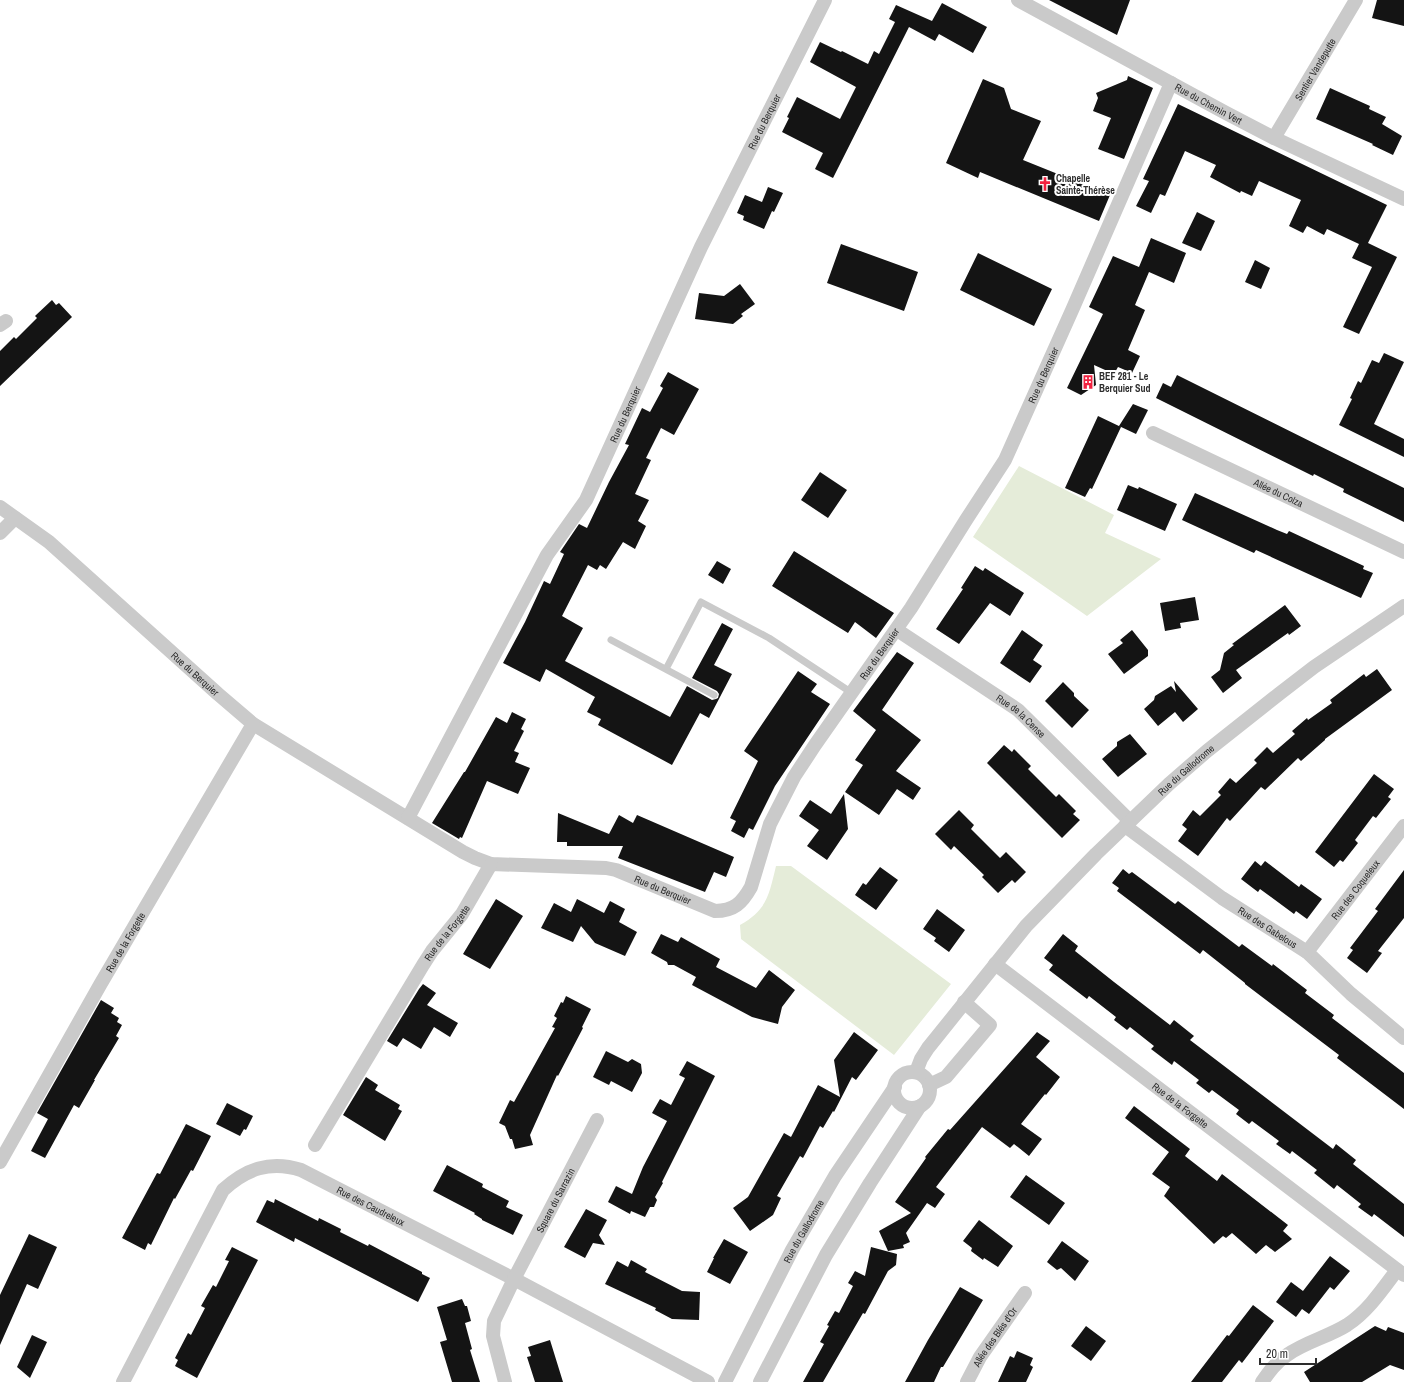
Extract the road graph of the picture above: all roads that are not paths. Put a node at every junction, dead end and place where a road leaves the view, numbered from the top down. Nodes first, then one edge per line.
1 (825, 0) edge
2 (1018, 0) edge
3 (1356, 0) edge
4 (1171, 83) junction
5 (1274, 138) junction
6 (1404, 199) edge
7 (1153, 433) dead end
8 (0, 507) edge
9 (15, 518) junction
10 (0, 533) edge
11 (1404, 552) edge
12 (1404, 606) edge
13 (897, 630) junction
14 (611, 640) dead end
15 (666, 669) junction
16 (852, 692) junction
17 (714, 695) dead end
18 (253, 724) junction
19 (408, 818) junction
20 (1127, 823) junction
21 (1404, 826) edge
22 (491, 864) junction
23 (1307, 952) junction
24 (995, 964) junction
25 (964, 1002) junction
26 (1404, 1038) edge
27 (916, 1072) junction
28 (930, 1085) junction
29 (895, 1087) junction
30 (920, 1106) junction
31 (597, 1120) dead end
32 (315, 1145) dead end
33 (0, 1162) edge
34 (1401, 1273) edge
35 (514, 1280) junction
36 (1025, 1292) dead end
37 (123, 1382) edge
38 (505, 1382) edge
39 (708, 1382) edge
40 (725, 1382) edge
41 (760, 1382) edge
42 (967, 1382) edge
43 (1262, 1382) edge

1 - 19 street, Rue du Berquier
2 - 4 street, Rue du Chemin Vert
3 - 5 street, Sentier Vandeputte
4 - 5 street, Rue du Chemin Vert
4 - 13 street, Rue du Berquier
5 - 6 street, Rue du Chemin Vert
7 - 11 street, Allée du Colza
8 - 9 street, Rue du Berquier
9 - 10 street
9 - 18 street, Rue du Berquier
12 - 20 street, Rue du Gallodrome
13 - 16 street, Rue du Berquier
13 - 20 street, Rue de la Cense
14 - 15 lane
15 - 16 lane
15 - 17 lane
16 - 22 street, Rue du Berquier
18 - 19 street, Rue du Berquier
18 - 33 street, Rue de la Forgette
19 - 22 street, Rue du Berquier
20 - 23 street, Rue des Gabelous
20 - 24 street, Rue du Gallodrome
21 - 23 street, Rue des Coqueleux
22 - 32 street, Rue de la Forgette
23 - 26 street, Rue des Gabelous
24 - 25 street
24 - 34 street, Rue de la Forgette
25 - 27 street
25 - 28 street
27 - 28 street
27 - 29 street
28 - 30 street
29 - 30 street
29 - 40 street, Rue du Gallodrome
30 - 41 street
31 - 35 street, Square du Sarrazin
34 - 43 street
35 - 37 street, Rue des Caudreleux
35 - 38 street, Square du Sarrazin
35 - 39 street, Rue des Caudreleux
36 - 42 street, Allée des Blés d'Or

